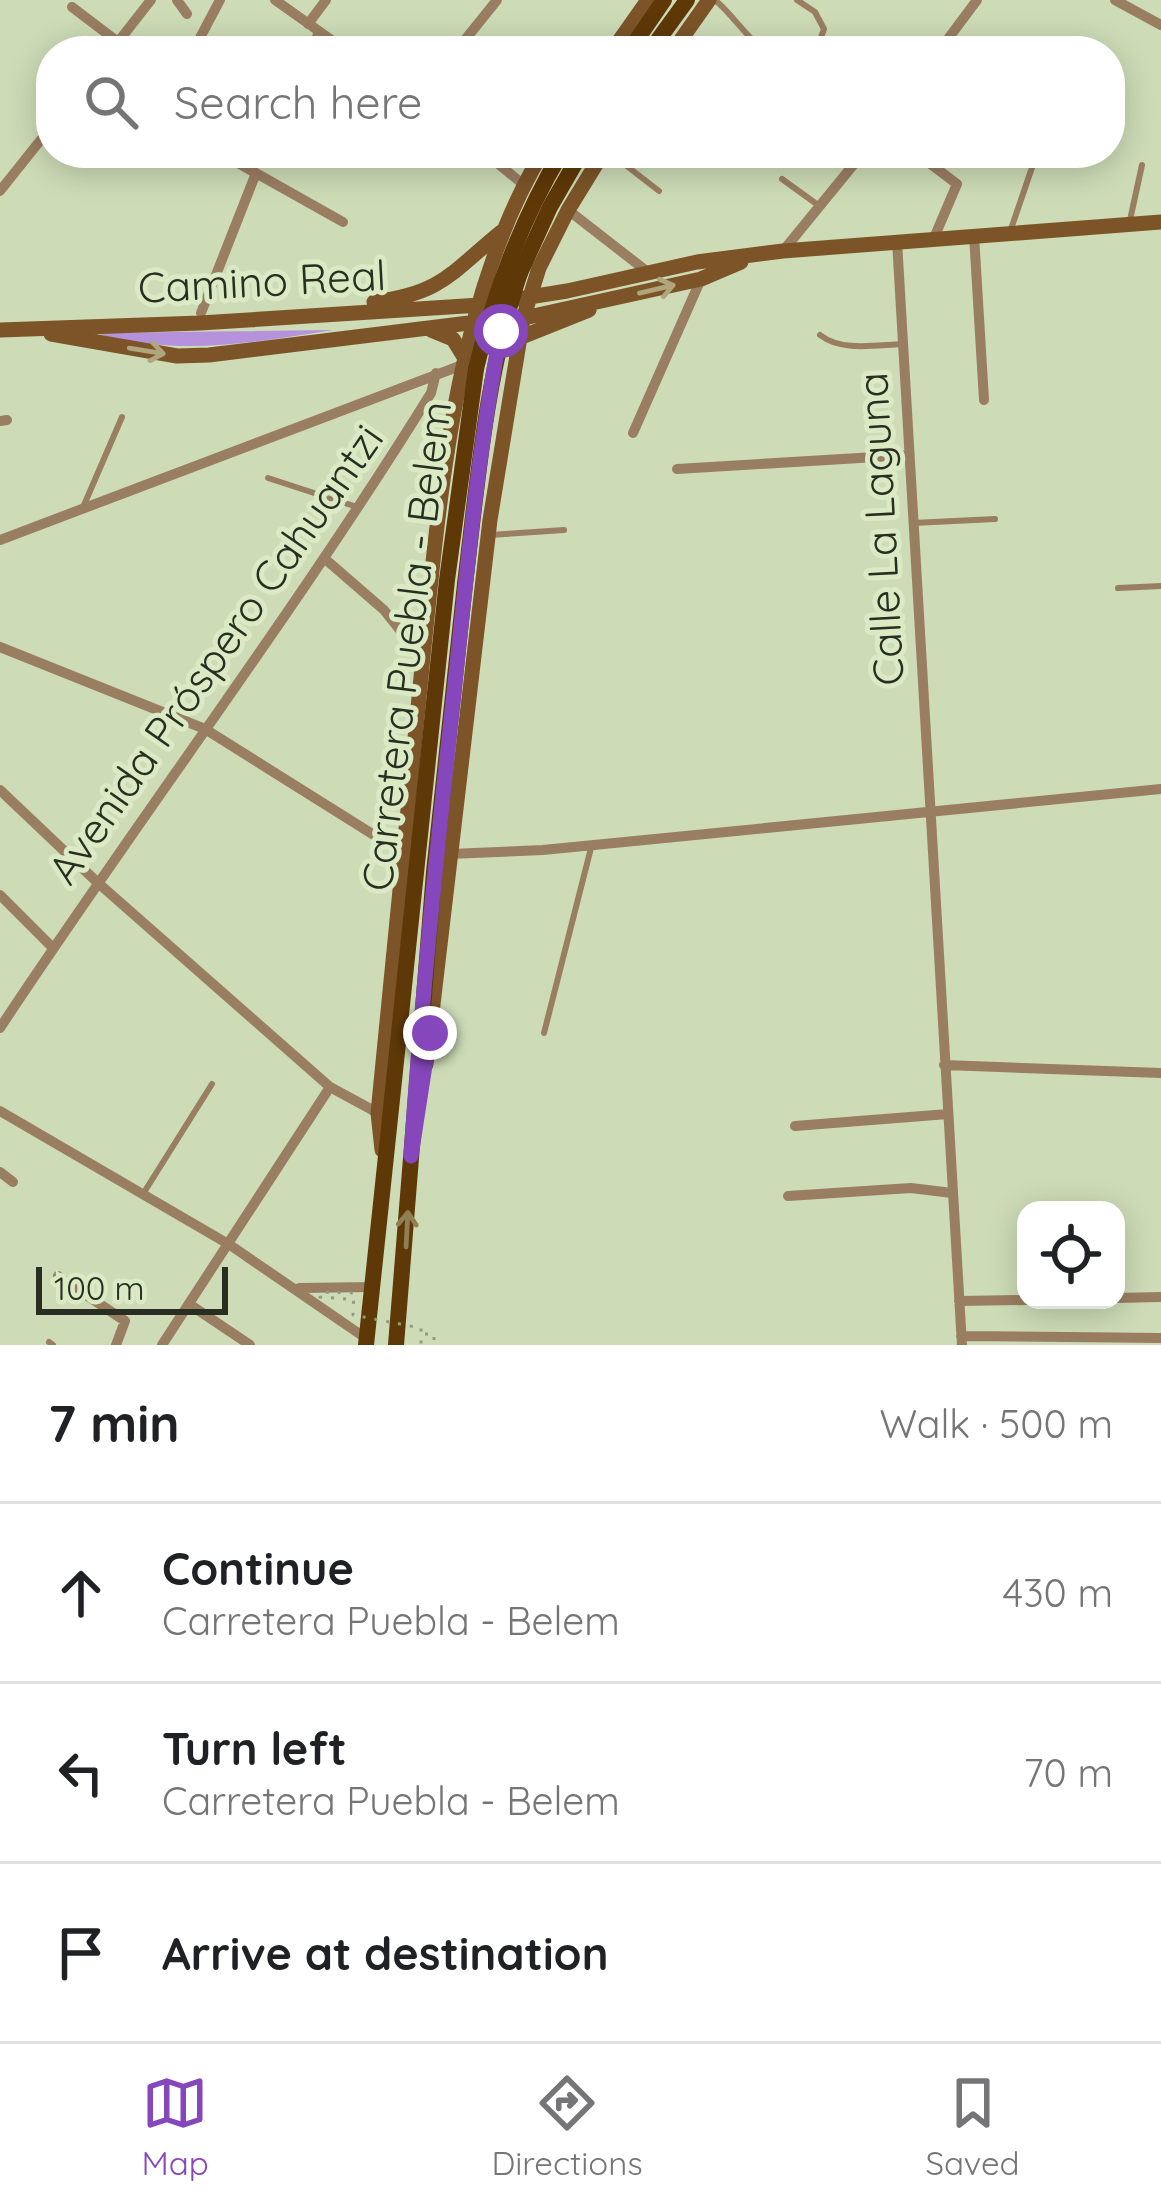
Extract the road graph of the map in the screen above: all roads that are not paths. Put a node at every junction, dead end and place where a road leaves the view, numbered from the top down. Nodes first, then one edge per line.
1 (151, 0) edge
2 (177, 0) edge
3 (220, 0) edge
4 (275, 0) edge
5 (326, 0) edge
6 (497, 0) edge
7 (648, 0) edge
8 (664, 0) edge
9 (687, 0) edge
10 (712, 0) edge
11 (797, 0) edge
12 (1115, 0) edge
13 (974, 1) edge
14 (72, 7) dead end
15 (187, 14) dead end
16 (1161, 25) edge
17 (313, 27) junction
18 (103, 36) edge
19 (122, 36) edge
20 (201, 36) edge
21 (312, 36) edge
22 (326, 36) edge
23 (468, 36) edge
24 (623, 36) edge
25 (639, 36) edge
26 (661, 36) edge
27 (684, 36) edge
28 (745, 36) edge
29 (821, 36) edge
30 (949, 36) edge
31 (36, 146) edge
32 (1142, 165) dead end
33 (250, 168) edge
34 (503, 168) edge
35 (534, 168) edge
36 (553, 168) edge
37 (572, 168) edge
38 (597, 168) edge
39 (628, 168) edge
40 (937, 168) edge
41 (1032, 168) edge
42 (851, 169) edge
43 (256, 173) junction
44 (782, 179) dead end
45 (524, 185) junction
46 (0, 191) edge
47 (659, 191) dead end
48 (818, 205) junction
49 (568, 210) junction
50 (343, 222) dead end
51 (1161, 222) edge
52 (1130, 224) junction
53 (503, 230) junction
54 (1010, 233) junction
55 (974, 235) junction
56 (934, 238) junction
57 (897, 241) junction
58 (783, 251) junction
59 (761, 254) junction
60 (539, 268) junction
61 (649, 273) junction
62 (701, 279) junction
63 (567, 291) junction
64 (527, 298) junction
65 (610, 299) junction
66 (201, 313) dead end
67 (478, 313) junction
68 (253, 318) junction
69 (523, 319) junction
70 (422, 328) junction
71 (0, 330) edge
72 (32, 330) junction
73 (820, 335) dead end
74 (519, 338) junction
75 (903, 344) junction
76 (466, 362) junction
77 (436, 373) junction
78 (984, 400) dead end
79 (122, 417) dead end
80 (632, 433) dead end
81 (909, 455) junction
82 (677, 469) dead end
83 (268, 478) dead end
84 (83, 508) junction
85 (360, 508) junction
86 (995, 519) dead end
87 (913, 523) junction
88 (564, 530) dead end
89 (488, 535) junction
90 (0, 540) edge
91 (324, 558) junction
92 (1161, 586) edge
93 (1118, 588) dead end
94 (0, 647) edge
95 (422, 659) junction
96 (205, 729) junction
97 (1161, 789) edge
98 (0, 790) edge
99 (929, 813) junction
100 (592, 844) junction
101 (401, 852) junction
102 (450, 854) junction
103 (97, 882) junction
104 (0, 895) edge
105 (53, 948) junction
106 (0, 1028) edge
107 (544, 1033) dead end
108 (944, 1064) junction
109 (1161, 1073) edge
110 (212, 1084) dead end
111 (330, 1088) junction
112 (0, 1111) edge
113 (378, 1113) junction
114 (948, 1114) junction
115 (795, 1126) dead end
116 (411, 1156) junction
117 (383, 1164) junction
118 (0, 1172) edge
119 (13, 1181) dead end
120 (952, 1193) junction
121 (143, 1194) junction
122 (788, 1196) dead end
123 (230, 1245) junction
124 (58, 1276) dead end
125 (373, 1287) junction
126 (296, 1288) junction
127 (1125, 1298) edge
128 (1161, 1298) edge
129 (1017, 1300) edge
130 (959, 1301) junction
131 (189, 1304) junction
132 (1161, 1338) edge
133 (962, 1341) edge
134 (367, 1342) edge
135 (116, 1345) edge
136 (162, 1345) edge
137 (250, 1345) edge
138 (396, 1345) edge

1 - 19 street
2 - 15 street
3 - 20 street
4 - 17 street
5 - 17 street
6 - 23 street
7 - 24 main road
8 - 25 main road
9 - 26 main road
10 - 27 main road
10 - 28 lane
11 - 29 lane
12 - 16 street
13 - 30 street
14 - 18 street
17 - 21 lane
17 - 22 street
31 - 46 street
32 - 52 lane
33 - 43 street
34 - 45 street
35 - 45 main road, Carretera Puebla - Belem
36 - 117 main road, Carretera Puebla - Belem, bridge
37 - 116 main road, Carretera Puebla - Belem, bridge
38 - 49 main road, Carretera Puebla - Belem
39 - 47 lane
40 - 56 street
41 - 54 lane
42 - 48 street
43 - 50 street
43 - 66 street
44 - 48 lane
45 - 53 main road, Carretera Puebla - Belem
48 - 58 street
49 - 60 main road, Carretera Puebla - Belem
49 - 61 street
51 - 52 main road
52 - 54 main road
53 - 67 main road, Carretera Puebla - Belem
53 - 68 main road
54 - 55 main road
55 - 56 main road
55 - 78 street
56 - 57 main road
57 - 58 main road
57 - 75 street, Calle La Laguna
58 - 59 main road
59 - 61 main road, Camino Real
59 - 62 main road
60 - 63 main road
60 - 64 main road, Carretera Puebla - Belem
61 - 63 main road, Camino Real
65 -> 62 main road
62 - 80 street
63 - 64 main road, Camino Real
64 - 67 main road, Camino Real
64 - 69 main road, Carretera Puebla - Belem
65 - 69 main road
65 - 74 main road
67 - 68 main road, Camino Real
67 - 69 main road
67 - 70 main road
67 - 76 main road, Carretera Puebla - Belem
68 - 72 main road, Camino Real
69 - 74 main road, Carretera Puebla - Belem
72 -> 70 main road
70 - 76 main road
71 - 72 main road, Camino Real
73 - 75 lane
74 - 89 main road, Carretera Puebla - Belem
75 - 81 street, Calle La Laguna
76 - 77 street
76 - 95 main road, Carretera Puebla - Belem
77 - 84 street
77 - 85 street, Avenida Próspero Cahuantzi
79 - 84 lane
81 - 82 street
81 - 87 street, Calle La Laguna
83 - 85 lane
84 - 90 street
85 - 91 street, Avenida Próspero Cahuantzi
86 - 87 lane
87 - 99 street, Calle La Laguna
88 - 89 lane
89 - 102 main road, Carretera Puebla - Belem
91 - 95 street
91 - 96 street, Avenida Próspero Cahuantzi
92 - 93 lane
94 - 96 street
95 - 101 main road, Carretera Puebla - Belem
96 - 101 street
96 - 103 street, Avenida Próspero Cahuantzi
97 - 99 street
98 - 103 street
99 - 100 street
99 - 108 street, Calle La Laguna
100 - 102 street
100 - 107 lane
101 - 113 main road, Carretera Puebla - Belem
102 - 116 main road, Carretera Puebla - Belem
103 - 105 street, Avenida Próspero Cahuantzi
103 - 111 street
104 - 105 street
105 - 106 street, Avenida Próspero Cahuantzi
108 - 109 street
108 - 114 street, Calle La Laguna
110 - 121 lane
111 - 113 street
111 - 123 street
112 - 121 street
113 - 117 main road, Carretera Puebla - Belem
114 - 115 street
114 - 120 street, Calle La Laguna
138 -> 116 main road, Carretera Puebla - Belem
117 - 125 main road, Carretera Puebla - Belem
118 - 119 street
120 - 122 street
120 - 130 street, Calle La Laguna
121 - 123 street
123 - 126 street
123 - 131 street
124 - 135 street
125 - 126 street
125 - 134 main road, Carretera Puebla - Belem
126 - 134 street
127 - 128 street
129 - 130 street
130 - 133 street, Calle La Laguna
131 - 136 street
131 - 137 street
132 - 133 street

